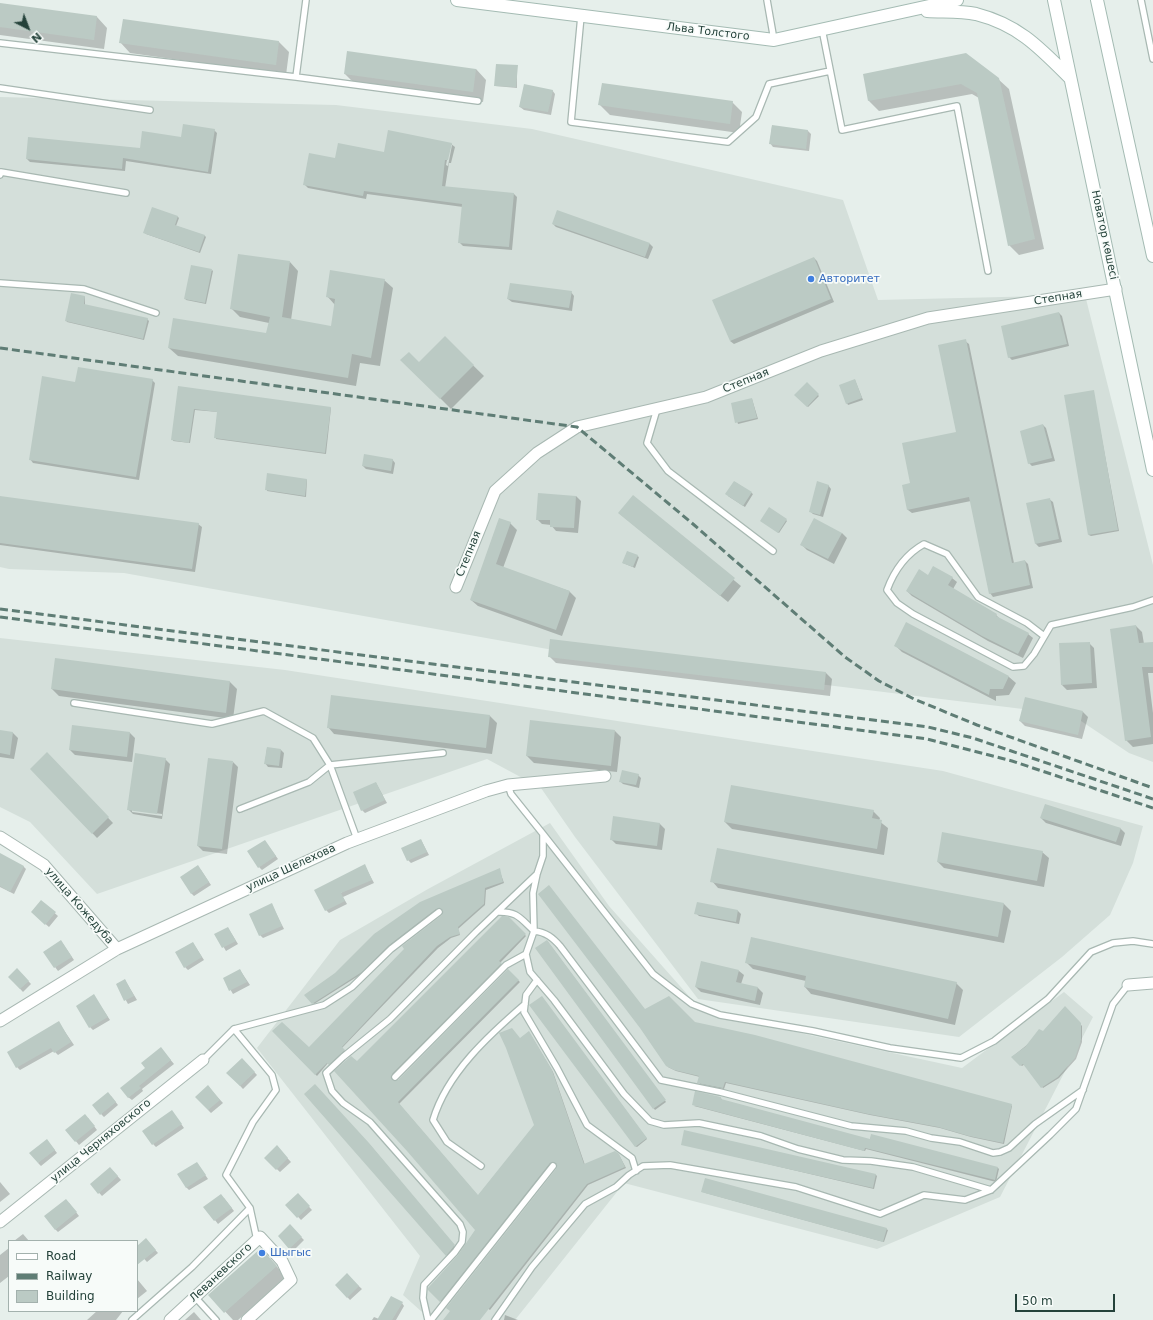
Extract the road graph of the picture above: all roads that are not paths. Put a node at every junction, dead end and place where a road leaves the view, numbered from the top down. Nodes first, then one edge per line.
1 (306, 0) edge
2 (457, 0) edge
3 (767, 0) edge
4 (957, 0) edge
5 (1054, 0) edge
6 (1097, 0) edge
7 (1141, 0) edge
8 (912, 10) junction
9 (581, 16) junction
10 (822, 29) junction
11 (774, 40) junction
12 (0, 43) edge
13 (1153, 60) edge
14 (830, 71) junction
15 (296, 77) junction
16 (1071, 79) junction
17 (0, 88) edge
18 (478, 101) dead end
19 (150, 110) dead end
20 (0, 175) edge
21 (126, 193) dead end
22 (1153, 256) edge
23 (988, 271) dead end
24 (0, 283) edge
25 (1116, 288) junction
26 (156, 313) dead end
27 (657, 408) junction
28 (1153, 470) edge
29 (773, 551) dead end
30 (456, 587) dead end
31 (1153, 600) edge
32 (1044, 636) junction
33 (74, 703) dead end
34 (443, 753) dead end
35 (330, 765) junction
36 (605, 776) dead end
37 (508, 785) junction
38 (240, 809) dead end
39 (542, 834) junction
40 (0, 837) edge
41 (357, 839) junction
42 (537, 874) junction
43 (439, 912) dead end
44 (497, 912) junction
45 (534, 931) junction
46 (1153, 944) edge
47 (117, 949) junction
48 (526, 954) junction
49 (537, 980) junction
50 (1153, 983) edge
51 (1128, 985) joint
52 (525, 1004) junction
53 (0, 1021) edge
54 (234, 1029) junction
55 (203, 1060) joint
56 (395, 1077) dead end
57 (1083, 1090) junction
58 (481, 1166) dead end
59 (553, 1166) dead end
60 (636, 1171) junction
61 (991, 1190) junction
62 (250, 1208) junction
63 (0, 1222) edge
64 (257, 1240) junction
65 (195, 1297) junction
66 (132, 1320) edge
67 (170, 1320) edge
68 (216, 1320) edge
69 (247, 1320) edge
70 (428, 1320) edge
71 (431, 1320) edge
72 (495, 1320) edge

1 - 15 lane
2 - 9 main road, Льва Толстого
3 - 11 lane
4 - 8 main road, Льва Толстого
5 - 16 main road, Новатор көшесі
6 - 22 main road
7 - 13 lane
8 - 10 main road, Льва Толстого
8 - 16 main road
9 - 11 main road, Льва Толстого
9 - 14 lane
10 - 11 main road, Льва Толстого
10 - 14 lane
12 - 15 lane
14 - 23 lane
15 - 18 lane
16 - 25 main road, Новатор көшесі
17 - 19 lane
20 - 21 lane
24 - 26 lane
25 - 27 street, Степная
25 - 28 main road, Новатор көшесі
27 - 29 lane
27 - 30 street, Степная
31 - 32 lane
32 - 32 lane
33 - 35 lane
34 - 35 lane
35 - 38 lane
35 - 41 lane
36 - 37 street, улица Шелехова
37 - 39 lane
37 - 41 street, улица Шелехова
39 - 42 lane
39 - 46 lane
40 - 47 street, улица Кожедуба
41 - 47 street, улица Шелехова
42 - 44 lane
42 - 45 lane
43 - 54 lane
44 - 45 lane
44 - 70 lane
45 - 48 lane
45 - 57 lane
47 - 53 street, улица Шелехова
48 - 49 lane
48 - 56 lane
49 - 52 lane
49 - 61 lane
50 - 51 street
51 - 57 lane
52 - 58 lane
52 - 60 lane
54 - 55 lane
54 - 62 lane
55 - 63 street, улица Черняховского
57 - 61 lane
59 - 71 lane
60 - 61 lane
60 - 72 lane
62 - 64 lane
62 - 66 lane
64 - 65 street, Леваневского
64 - 69 street, Леваневского
65 - 67 street, Леваневского
65 - 68 lane

